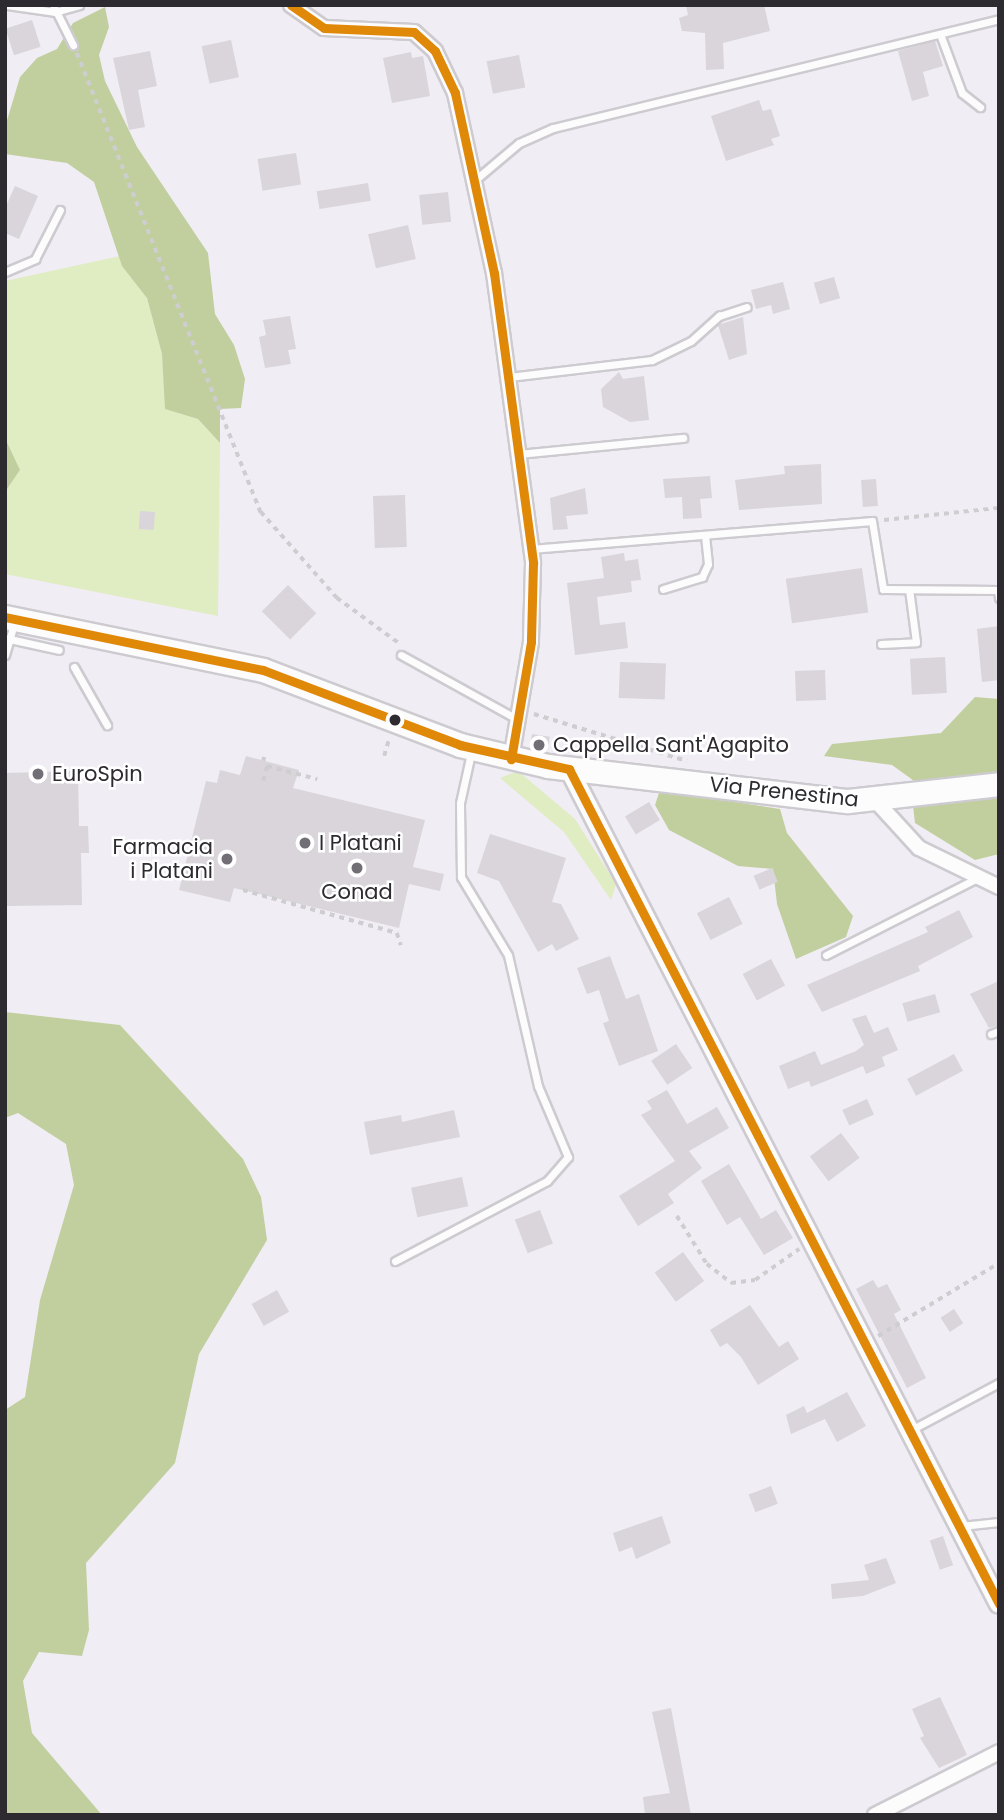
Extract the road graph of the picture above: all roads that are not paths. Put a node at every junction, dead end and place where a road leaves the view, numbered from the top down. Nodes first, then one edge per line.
1 (7, 5) edge
2 (79, 5) edge
3 (291, 5) edge
4 (54, 8) edge
5 (999, 19) edge
6 (940, 34) junction
7 (74, 46) road end
8 (979, 107) dead end
9 (474, 181) junction
10 (60, 210) dead end
11 (5, 272) edge
12 (747, 307) dead end
13 (509, 377) junction
14 (682, 438) dead end
15 (519, 454) junction
16 (705, 535) junction
17 (531, 549) junction
18 (663, 589) dead end
19 (909, 589) junction
20 (999, 598) edge
21 (9, 629) edge
22 (880, 644) dead end
23 (59, 650) dead end
24 (5, 654) edge
25 (401, 655) dead end
26 (74, 667) dead end
27 (522, 715) junction
28 (107, 725) dead end
29 (472, 748) junction
30 (511, 759) junction
31 (569, 769) junction
32 (999, 784) edge
33 (875, 800) junction
34 (981, 876) junction
35 (999, 887) edge
36 (826, 955) dead end
37 (395, 1261) dead end
38 (999, 1383) edge
39 (908, 1431) junction
40 (999, 1522) edge
41 (958, 1526) junction
42 (999, 1604) edge
43 (999, 1752) edge
44 (875, 1815) edge

1 - 4 lane
2 - 4 lane
3 - 9 street
4 - 7 lane
5 - 6 lane
6 - 8 lane
6 - 9 lane
9 - 13 street
10 - 11 lane
12 - 13 lane
13 - 15 street
14 - 15 lane
15 - 17 street
16 - 17 lane
16 - 18 lane
16 - 19 lane
17 - 27 street
19 - 20 lane
19 - 22 lane
21 - 23 lane
21 - 24 lane
21 - 29 main road, Via Prenestina
25 - 27 lane
26 - 28 lane
27 - 30 street
29 - 30 main road, Via Prenestina
29 - 37 lane
30 - 31 main road, Via Prenestina
31 - 33 main road, Via Prenestina
31 - 39 street
32 - 33 main road, Via Prenestina
33 - 34 street
34 - 35 street
34 - 36 lane
38 - 39 lane
39 - 41 street
40 - 41 lane
41 - 42 street
43 - 44 street

